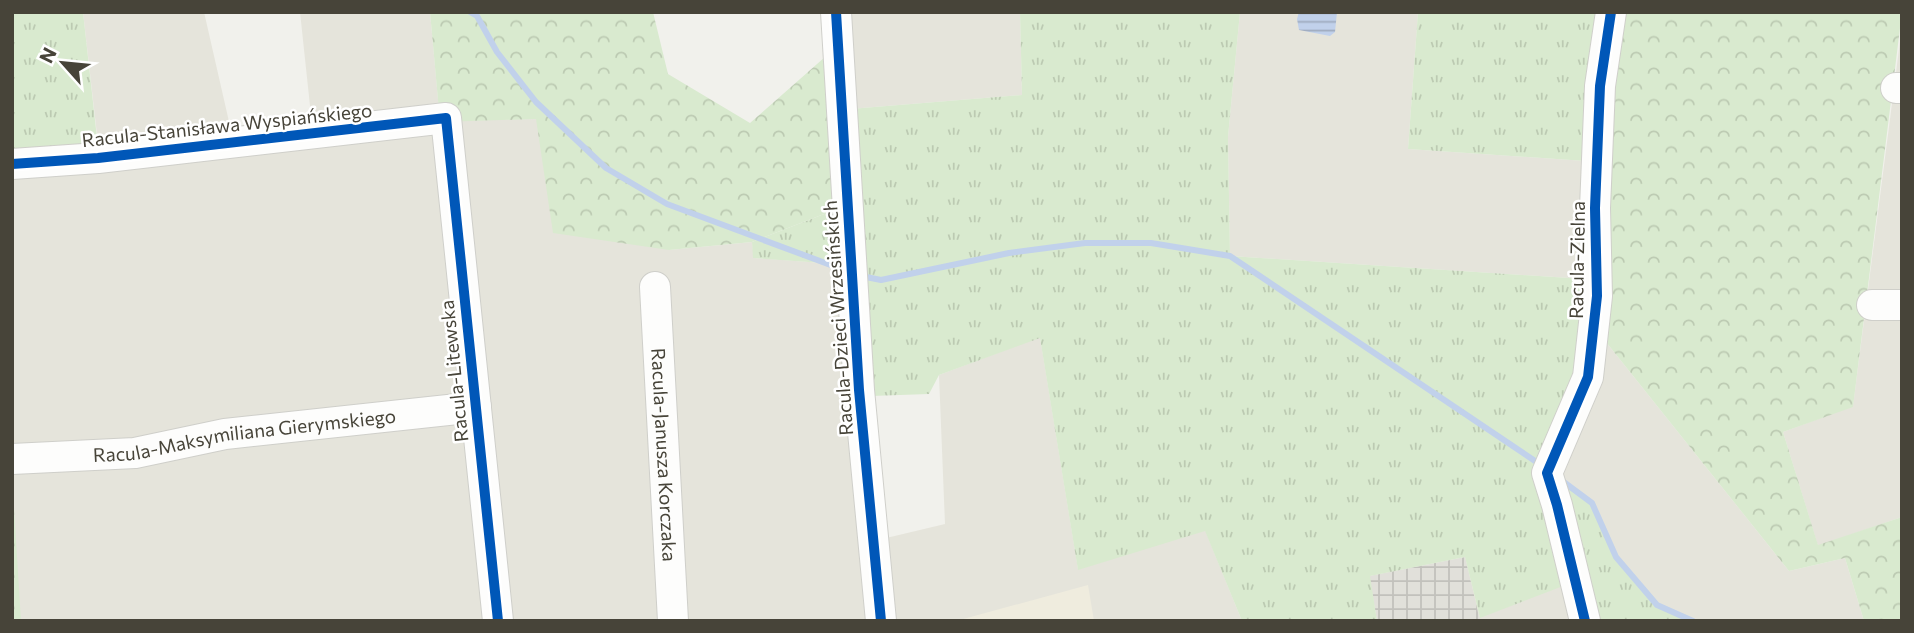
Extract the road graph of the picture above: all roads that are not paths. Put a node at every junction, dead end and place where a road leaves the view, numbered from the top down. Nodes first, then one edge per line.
1 (836, 12) edge
2 (1611, 12) edge
3 (446, 118) joint
4 (12, 164) edge
5 (655, 287) dead end
6 (1872, 305) dead end
7 (1902, 305) edge
8 (476, 407) junction
9 (12, 459) edge
10 (498, 621) edge
11 (673, 621) edge
12 (881, 621) edge
13 (1585, 621) edge

1 - 12 street, Racula-Dzieci Wrzesińskich
2 - 13 street, Racula-Zielna
3 - 4 street, Racula-Stanisława Wyspiańskiego
3 - 8 street, Racula-Litewska
5 - 11 street, Racula-Janusza Korczaka
6 - 7 street
8 - 9 street, Racula-Maksymiliana Gierymskiego
8 - 10 street, Racula-Litewska

